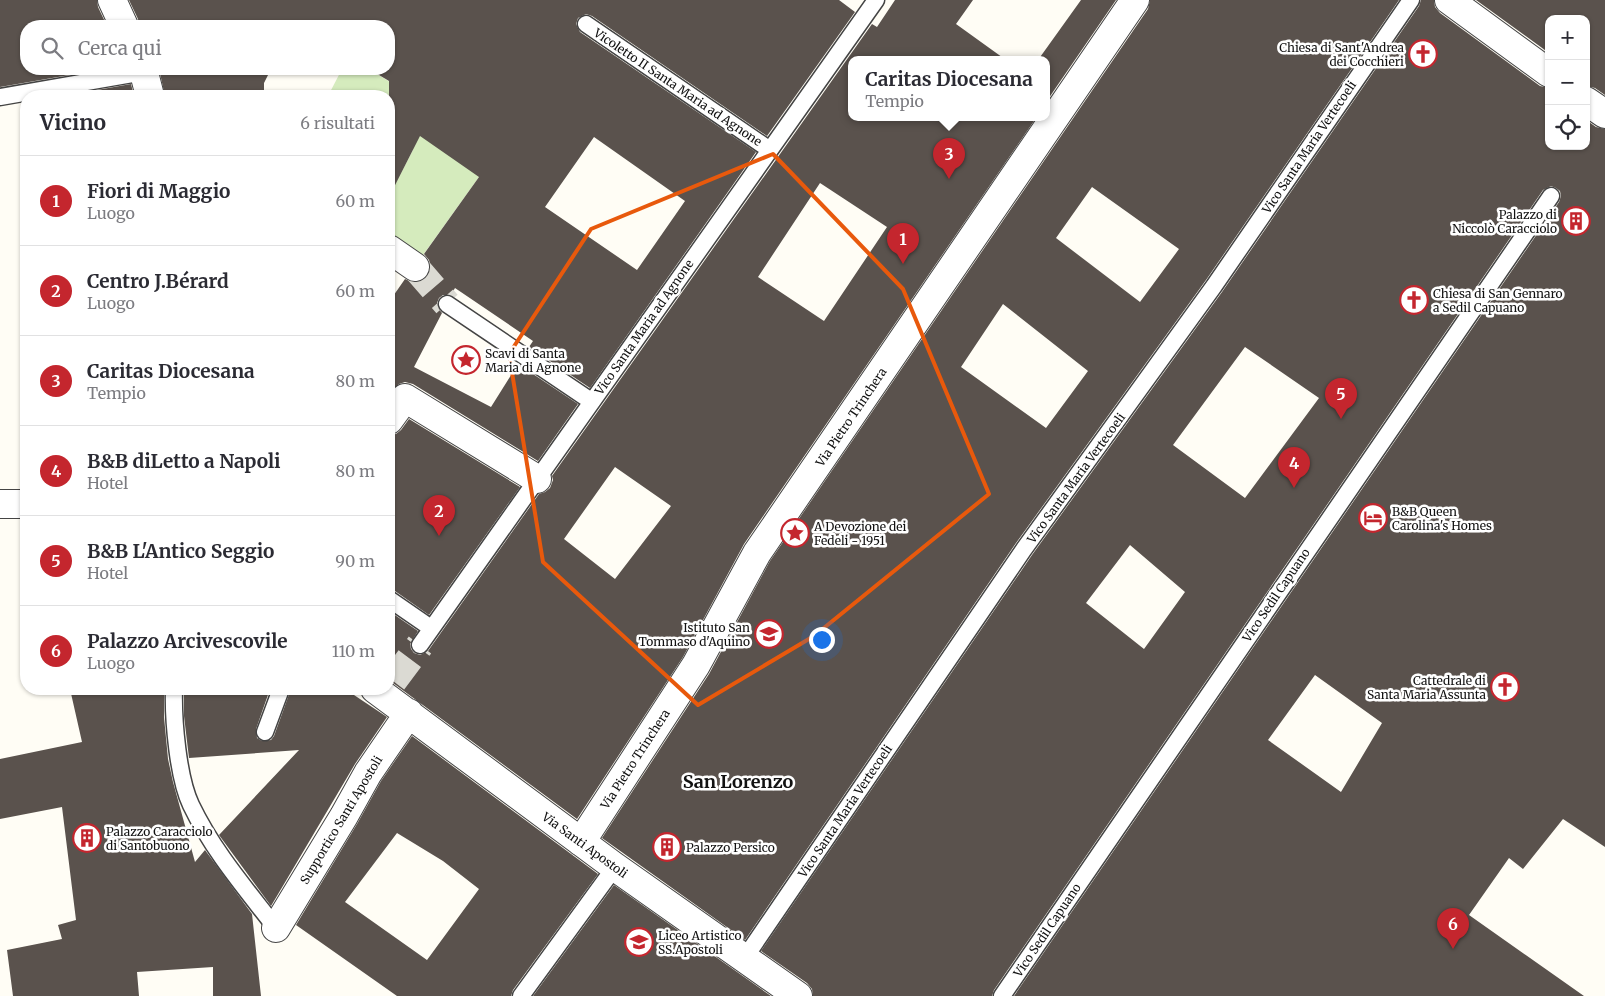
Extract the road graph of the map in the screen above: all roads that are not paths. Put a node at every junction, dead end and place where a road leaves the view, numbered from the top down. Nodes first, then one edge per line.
1 (112, 0) edge
2 (1135, 0) edge
3 (1411, 0) edge
4 (1449, 0) edge
5 (872, 4) edge
6 (121, 20) edge
7 (586, 24) dead end
8 (1545, 70) edge
9 (146, 79) edge
10 (57, 90) edge
11 (20, 95) edge
12 (0, 97) edge
13 (770, 150) junction
14 (1551, 196) dead end
15 (395, 253) edge
16 (415, 267) tunnel mouth
17 (447, 304) tunnel mouth
18 (591, 402) junction
19 (395, 412) edge
20 (537, 479) junction
21 (0, 504) edge
22 (20, 504) edge
23 (395, 603) edge
24 (431, 628) junction
25 (420, 645) tunnel mouth
26 (174, 695) edge
27 (279, 695) edge
28 (392, 695) edge
29 (409, 713) junction
30 (265, 732) dead end
31 (581, 842) junction
32 (615, 867) junction
33 (276, 928) joint
34 (744, 958) junction
35 (521, 996) edge
36 (798, 996) edge
37 (1002, 996) edge

1 - 6 street
2 - 31 street, Via Pietro Trinchera
3 - 34 lane, Vico Santa Maria Vertecoeli
4 - 8 street
5 - 13 lane, Vico Santa Maria ad Agnone
7 - 13 lane, Vicoletto II Santa Maria ad Agnone
9 - 10 lane
11 - 12 lane
13 - 18 lane, Vico Santa Maria ad Agnone
14 - 37 lane, Vico Sedil Capuano
15 - 16 street
17 - 18 lane
18 - 20 lane, Vico Santa Maria ad Agnone
19 - 20 street
20 - 24 lane, Vico Santa Maria ad Agnone
21 - 22 street
23 - 24 lane
24 - 25 lane, Vico Santa Maria ad Agnone
26 - 33 lane
27 - 30 lane
28 - 29 street, Via Santi Apostoli
29 - 31 street, Via Santi Apostoli
29 - 33 street, Supportico Santi Apostoli
31 - 32 street, Via Santi Apostoli
32 - 34 street, Via Santi Apostoli
32 - 35 lane
34 - 36 street, Via Santi Apostoli

